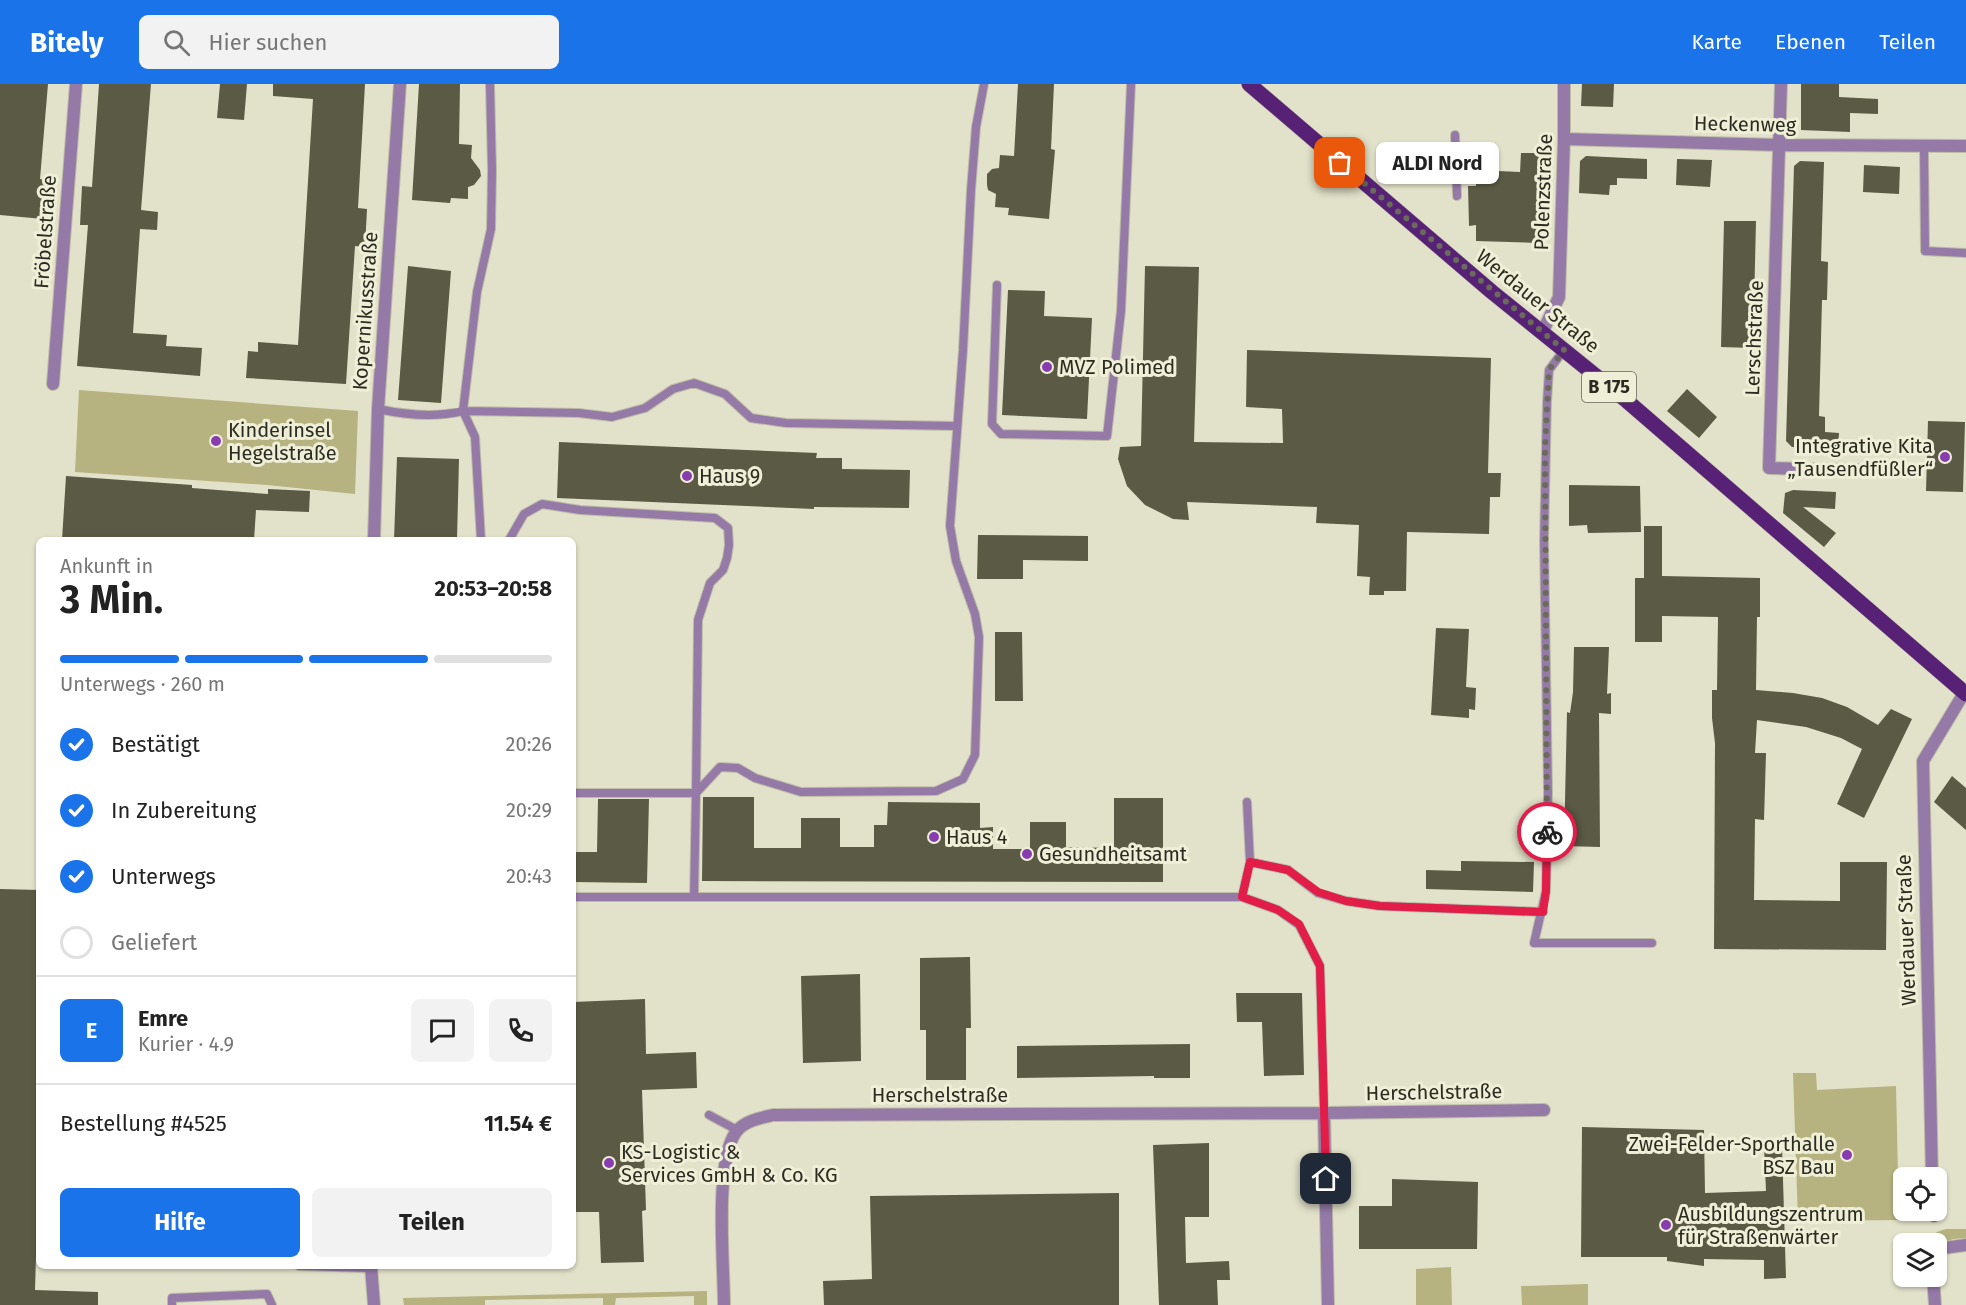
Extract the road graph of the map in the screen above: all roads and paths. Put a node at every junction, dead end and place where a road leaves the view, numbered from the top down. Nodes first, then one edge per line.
1 (76, 84) edge
2 (400, 84) edge
3 (490, 84) edge
4 (984, 84) edge
5 (1131, 84) edge
6 (1249, 84) edge
7 (1564, 84) edge
8 (1781, 84) edge
9 (1455, 135) dead end
10 (1564, 139) junction
11 (1779, 145) junction
12 (1966, 146) edge
13 (1924, 147) junction
14 (1457, 196) dead end
15 (1966, 253) edge
16 (997, 285) dead end
17 (1542, 333) junction
18 (1564, 350) junction
19 (53, 384) dead end
20 (378, 409) junction
21 (463, 411) junction
22 (956, 426) junction
23 (1894, 471) dead end
24 (374, 537) edge
25 (481, 537) edge
26 (510, 537) edge
27 (1965, 693) edge
28 (576, 793) edge
29 (696, 793) junction
30 (1246, 802) dead end
31 (1250, 862) junction
32 (576, 897) edge
33 (694, 897) junction
34 (1242, 897) junction
35 (1543, 912) junction
36 (1652, 943) dead end
37 (1544, 1110) dead end
38 (1324, 1113) junction
39 (709, 1115) dead end
40 (737, 1130) junction
41 (1932, 1167) edge
42 (1966, 1245) edge
43 (1947, 1248) edge
44 (371, 1269) edge
45 (1934, 1287) edge
46 (172, 1305) edge
47 (272, 1305) edge
48 (374, 1305) edge
49 (724, 1305) edge
50 (1328, 1305) edge
51 (1935, 1305) edge

1 - 19 street, Fröbelstraße
2 - 20 street, Kopernikusstraße
3 - 21 lane
4 - 22 lane
5 - 16 lane
6 - 17 main road, Werdauer Straße / B 175
7 - 10 street, Polenzstraße
8 - 11 street, Lerschstraße
9 - 14 lane
10 - 11 street, Heckenweg
10 - 17 street, Polenzstraße
11 - 13 street, Heckenweg
11 - 23 street, Lerschstraße
12 - 13 street, Heckenweg
13 - 15 lane
17 - 18 main road, Werdauer Straße / B 175
18 - 27 main road, Werdauer Straße / B 175
18 - 35 lane
20 - 21 lane
20 - 24 street, Kopernikusstraße
21 - 22 lane
21 - 25 lane
22 - 29 lane
26 - 29 lane
27 - 41 street, Werdauer Straße
28 - 29 lane
29 - 33 lane
30 - 31 lane
31 - 34 lane
31 - 35 lane
32 - 33 lane
33 - 34 lane
34 - 38 lane
35 - 36 lane
37 - 38 street, Herschelstraße
38 - 40 street, Herschelstraße
38 - 50 street
39 - 40 lane
40 - 49 street
42 - 43 street
44 - 48 street
45 - 51 street
46 - 47 lane

